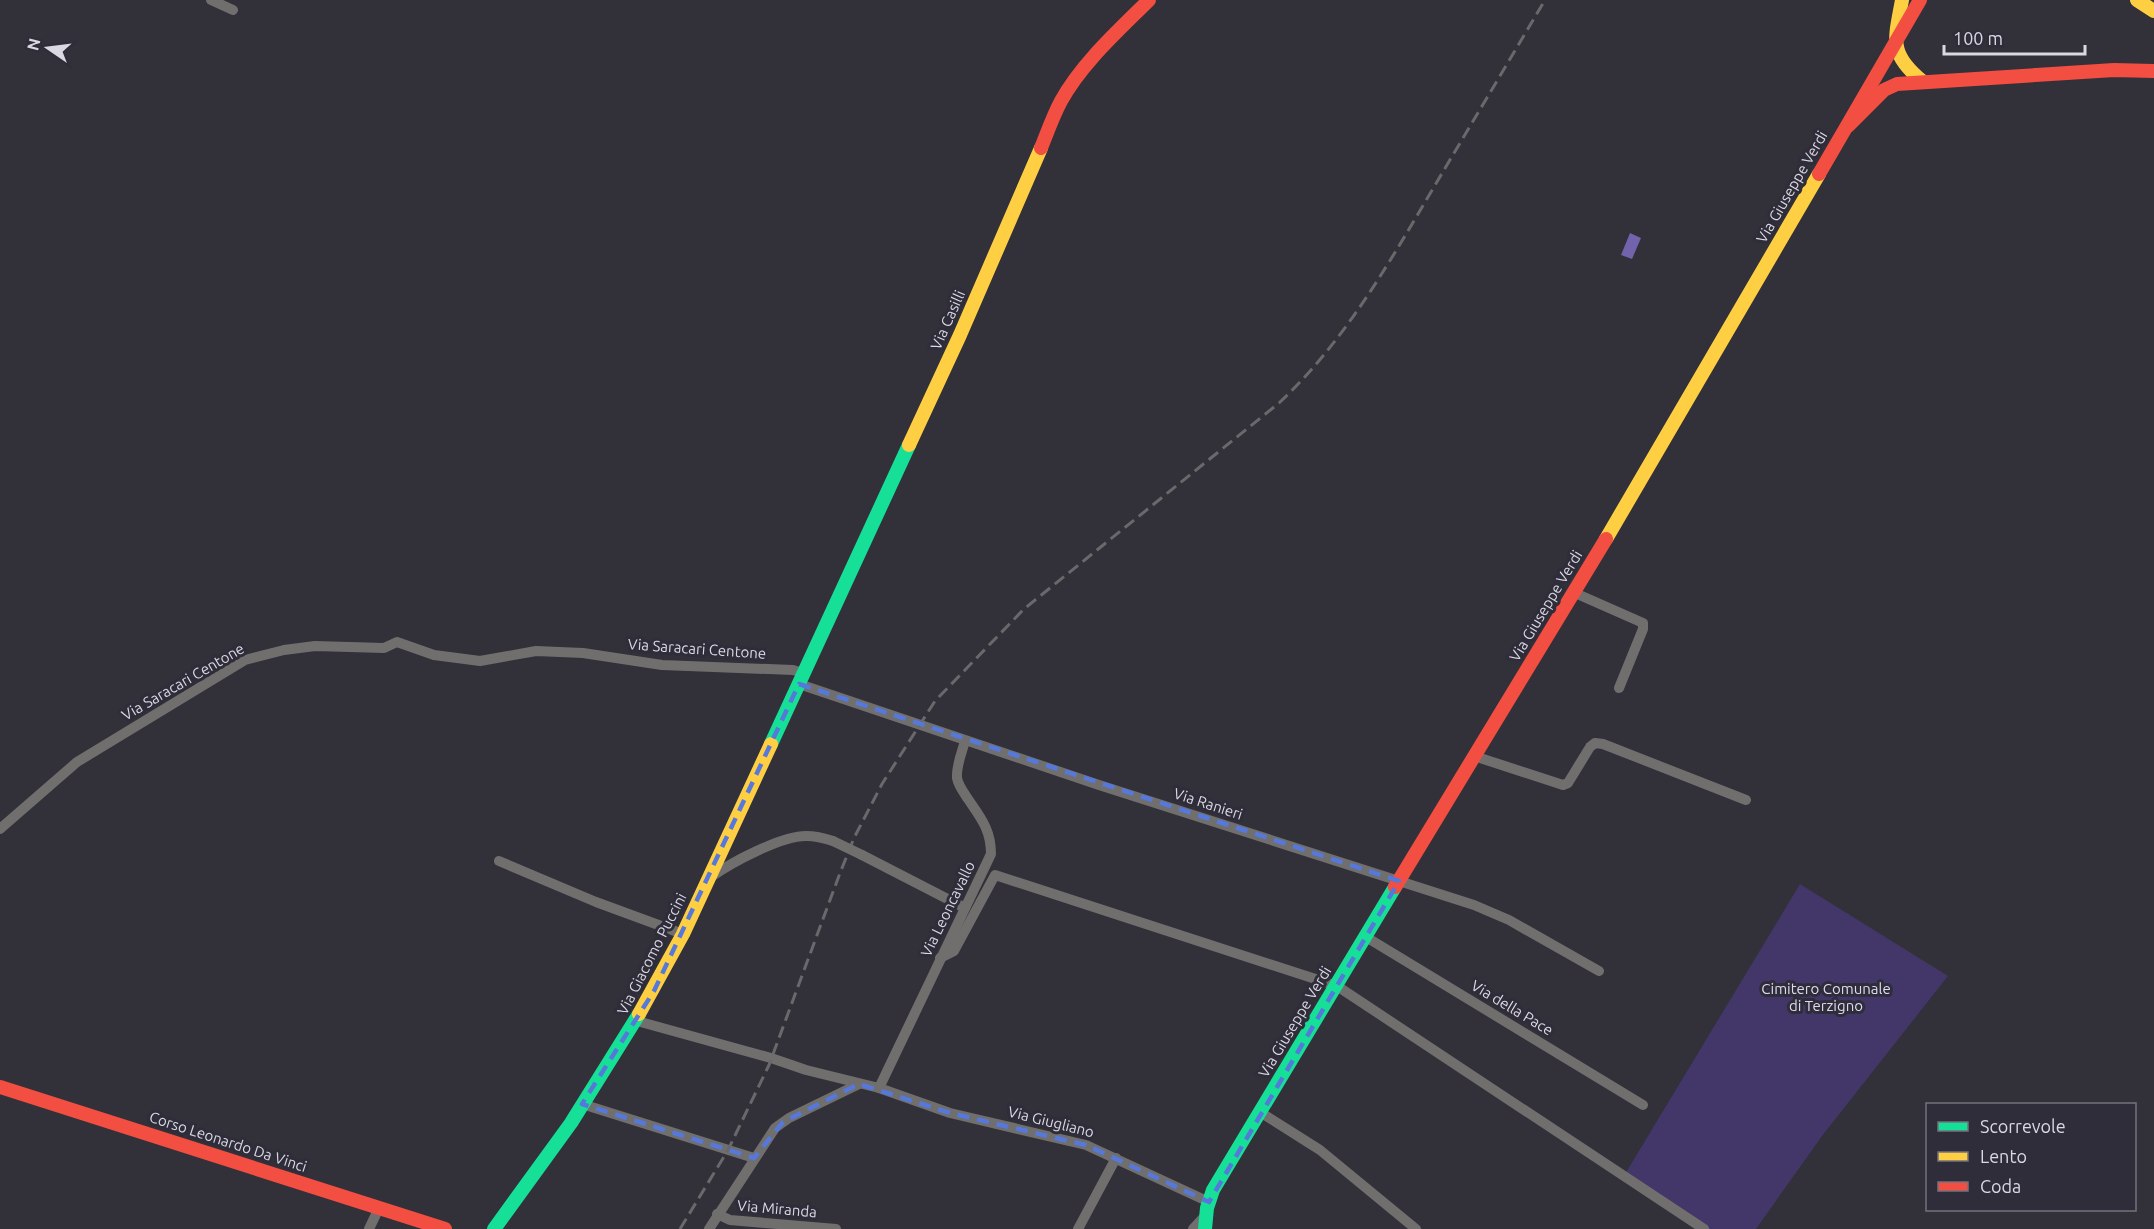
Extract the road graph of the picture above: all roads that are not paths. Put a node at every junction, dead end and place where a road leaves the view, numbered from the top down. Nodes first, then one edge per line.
1 (211, 0) edge
2 (1149, 0) edge
3 (1902, 0) edge
4 (1920, 0) edge
5 (2138, 0) edge
6 (233, 10) dead end
7 (2154, 11) edge
8 (1895, 42) junction
9 (2154, 71) edge
10 (1922, 81) junction
11 (1848, 126) junction
12 (1575, 593) junction
13 (801, 678) junction
14 (1619, 688) dead end
15 (965, 741) junction
16 (1474, 756) junction
17 (1746, 800) dead end
18 (0, 829) edge
19 (499, 861) dead end
20 (708, 878) junction
21 (1399, 881) junction
22 (965, 908) junction
23 (683, 934) junction
24 (1366, 937) junction
25 (940, 958) junction
26 (1599, 971) dead end
27 (1337, 986) junction
28 (637, 1021) junction
29 (859, 1084) junction
30 (0, 1087) edge
31 (879, 1088) junction
32 (582, 1104) junction
33 (1643, 1105) dead end
34 (1260, 1112) junction
35 (754, 1158) junction
36 (1116, 1158) junction
37 (379, 1208) junction
38 (717, 1214) junction
39 (1207, 1215) edge
40 (369, 1229) edge
41 (445, 1229) edge
42 (494, 1229) edge
43 (709, 1229) edge
44 (836, 1229) edge
45 (1078, 1229) edge
46 (1194, 1229) edge
47 (1416, 1229) edge
48 (1704, 1229) edge

1 - 6 street
2 - 13 main road, Via Casilli
3 - 8 main road
4 - 8 main road, Via Giuseppe Verdi
5 - 7 main road
8 - 10 main road
8 - 11 main road, Via Giuseppe Verdi
9 - 10 main road
10 - 11 main road
11 - 12 main road, Via Giuseppe Verdi
12 - 14 street
12 - 16 main road, Via Giuseppe Verdi
13 - 15 street, Via Ranieri
13 - 18 street, Via Saracari Centone
13 - 20 main road, Via Giacomo Puccini
15 - 21 street, Via Ranieri
15 - 22 street, Via Leoncavallo
16 - 17 street
16 - 21 main road, Via Giuseppe Verdi
19 - 23 street
20 - 22 street, bridge
20 - 23 main road, Via Giacomo Puccini
21 - 24 main road, Via Giuseppe Verdi
21 - 26 street, Via Ranieri
22 - 25 street, Via Leoncavallo
23 - 28 main road, Via Giacomo Puccini
24 - 27 main road, Via Giuseppe Verdi
24 - 33 street, Via della Pace
25 - 27 street
25 - 31 street, Via Leoncavallo
27 - 34 main road, Via Giuseppe Verdi
27 - 48 street
28 - 29 street, Via Giugliano
28 - 32 main road, Via Giacomo Puccini
29 - 31 street, Via Giugliano
29 - 35 street
30 - 37 main road, Corso Leonardo Da Vinci
31 - 36 street, Via Giugliano
32 - 35 street
32 - 42 main road, Via Giacomo Puccini
34 - 39 main road, Via Giuseppe Verdi
34 - 47 street
35 - 38 street
36 - 39 street, Via Giugliano
36 - 45 street
37 - 40 street
37 - 41 main road, Corso Leonardo Da Vinci
38 - 43 street
38 - 44 street, Via Miranda
39 - 46 street

